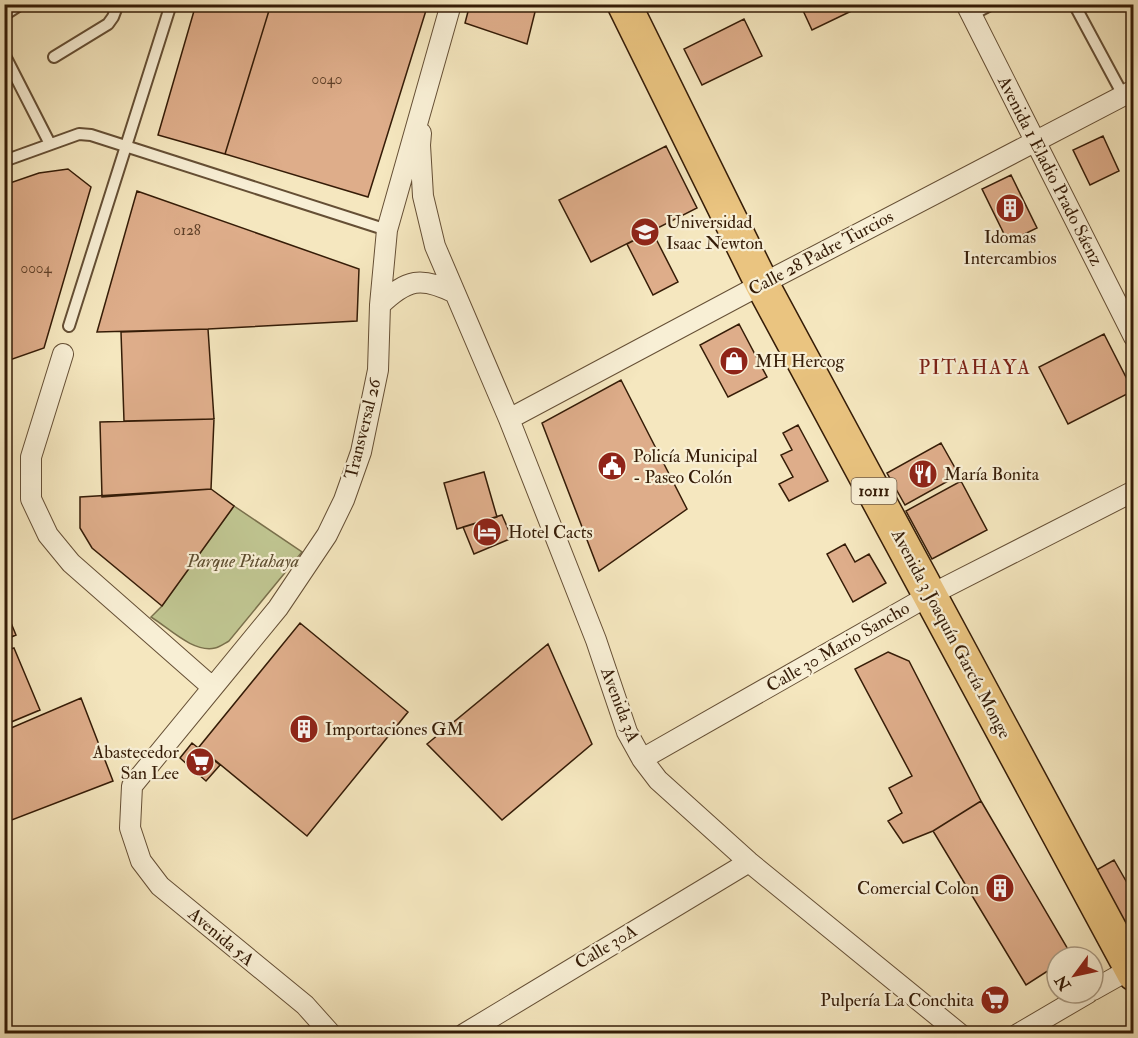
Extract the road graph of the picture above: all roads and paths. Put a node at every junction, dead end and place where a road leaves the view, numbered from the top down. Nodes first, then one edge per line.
1 (21, 4) edge
2 (117, 4) edge
3 (171, 4) edge
4 (451, 4) edge
5 (624, 4) edge
6 (992, 4) edge
7 (1074, 4) edge
8 (969, 10) edge
9 (4, 15) edge
10 (4, 54) edge
11 (54, 57) dead end
12 (10, 77) edge
13 (1128, 93) edge
14 (424, 95) junction
15 (1036, 141) junction
16 (50, 144) junction
17 (127, 147) junction
18 (4, 161) edge
19 (387, 230) junction
20 (762, 284) junction
21 (455, 292) junction
22 (380, 305) junction
23 (69, 326) dead end
24 (1134, 337) edge
25 (63, 354) dead end
26 (509, 419) junction
27 (1134, 491) edge
28 (930, 595) junction
29 (212, 687) junction
30 (642, 759) junction
31 (130, 828) joint
32 (749, 862) junction
33 (1133, 970) edge
34 (1105, 984) edge
35 (1068, 1005) edge
36 (472, 1031) edge
37 (331, 1034) edge
38 (960, 1034) edge
39 (1018, 1034) edge

1 - 9 lane
2 - 11 lane
3 - 17 lane
4 - 14 street, Transversal 26
5 - 20 highway, Avenida 3 Joaquín García Monge / 10111
6 - 8 lane
7 - 13 lane
8 - 15 street, Avenida 1 Eladio Prado Sáenz
10 - 12 lane
12 - 16 lane
13 - 15 street, Calle 28 Padre Turcios
14 - 19 street, Transversal 26
14 - 21 street, Avenida 3A
15 - 20 street, Calle 28 Padre Turcios
15 - 24 street, Avenida 1 Eladio Prado Sáenz
16 - 17 lane
16 - 18 lane
17 - 19 lane
17 - 23 lane
19 - 22 street, Transversal 26
20 - 26 street, Calle 28 Padre Turcios
20 - 28 highway, Avenida 3 Joaquín García Monge / 10111
21 - 22 street
21 - 26 street, Avenida 3A
22 - 29 street, Transversal 26
25 - 29 street
26 - 30 street, Avenida 3A
27 - 28 street, Calle 30 Mario Sancho
28 - 30 street, Calle 30 Mario Sancho
28 - 33 highway, Avenida 3 Joaquín García Monge / 10111
29 - 31 street, Transversal 26
30 - 32 street, Avenida 3A
31 - 37 street, Avenida 5A
32 - 36 street, Calle 30A
32 - 38 street, Avenida 3A
33 - 34 street
35 - 39 street

